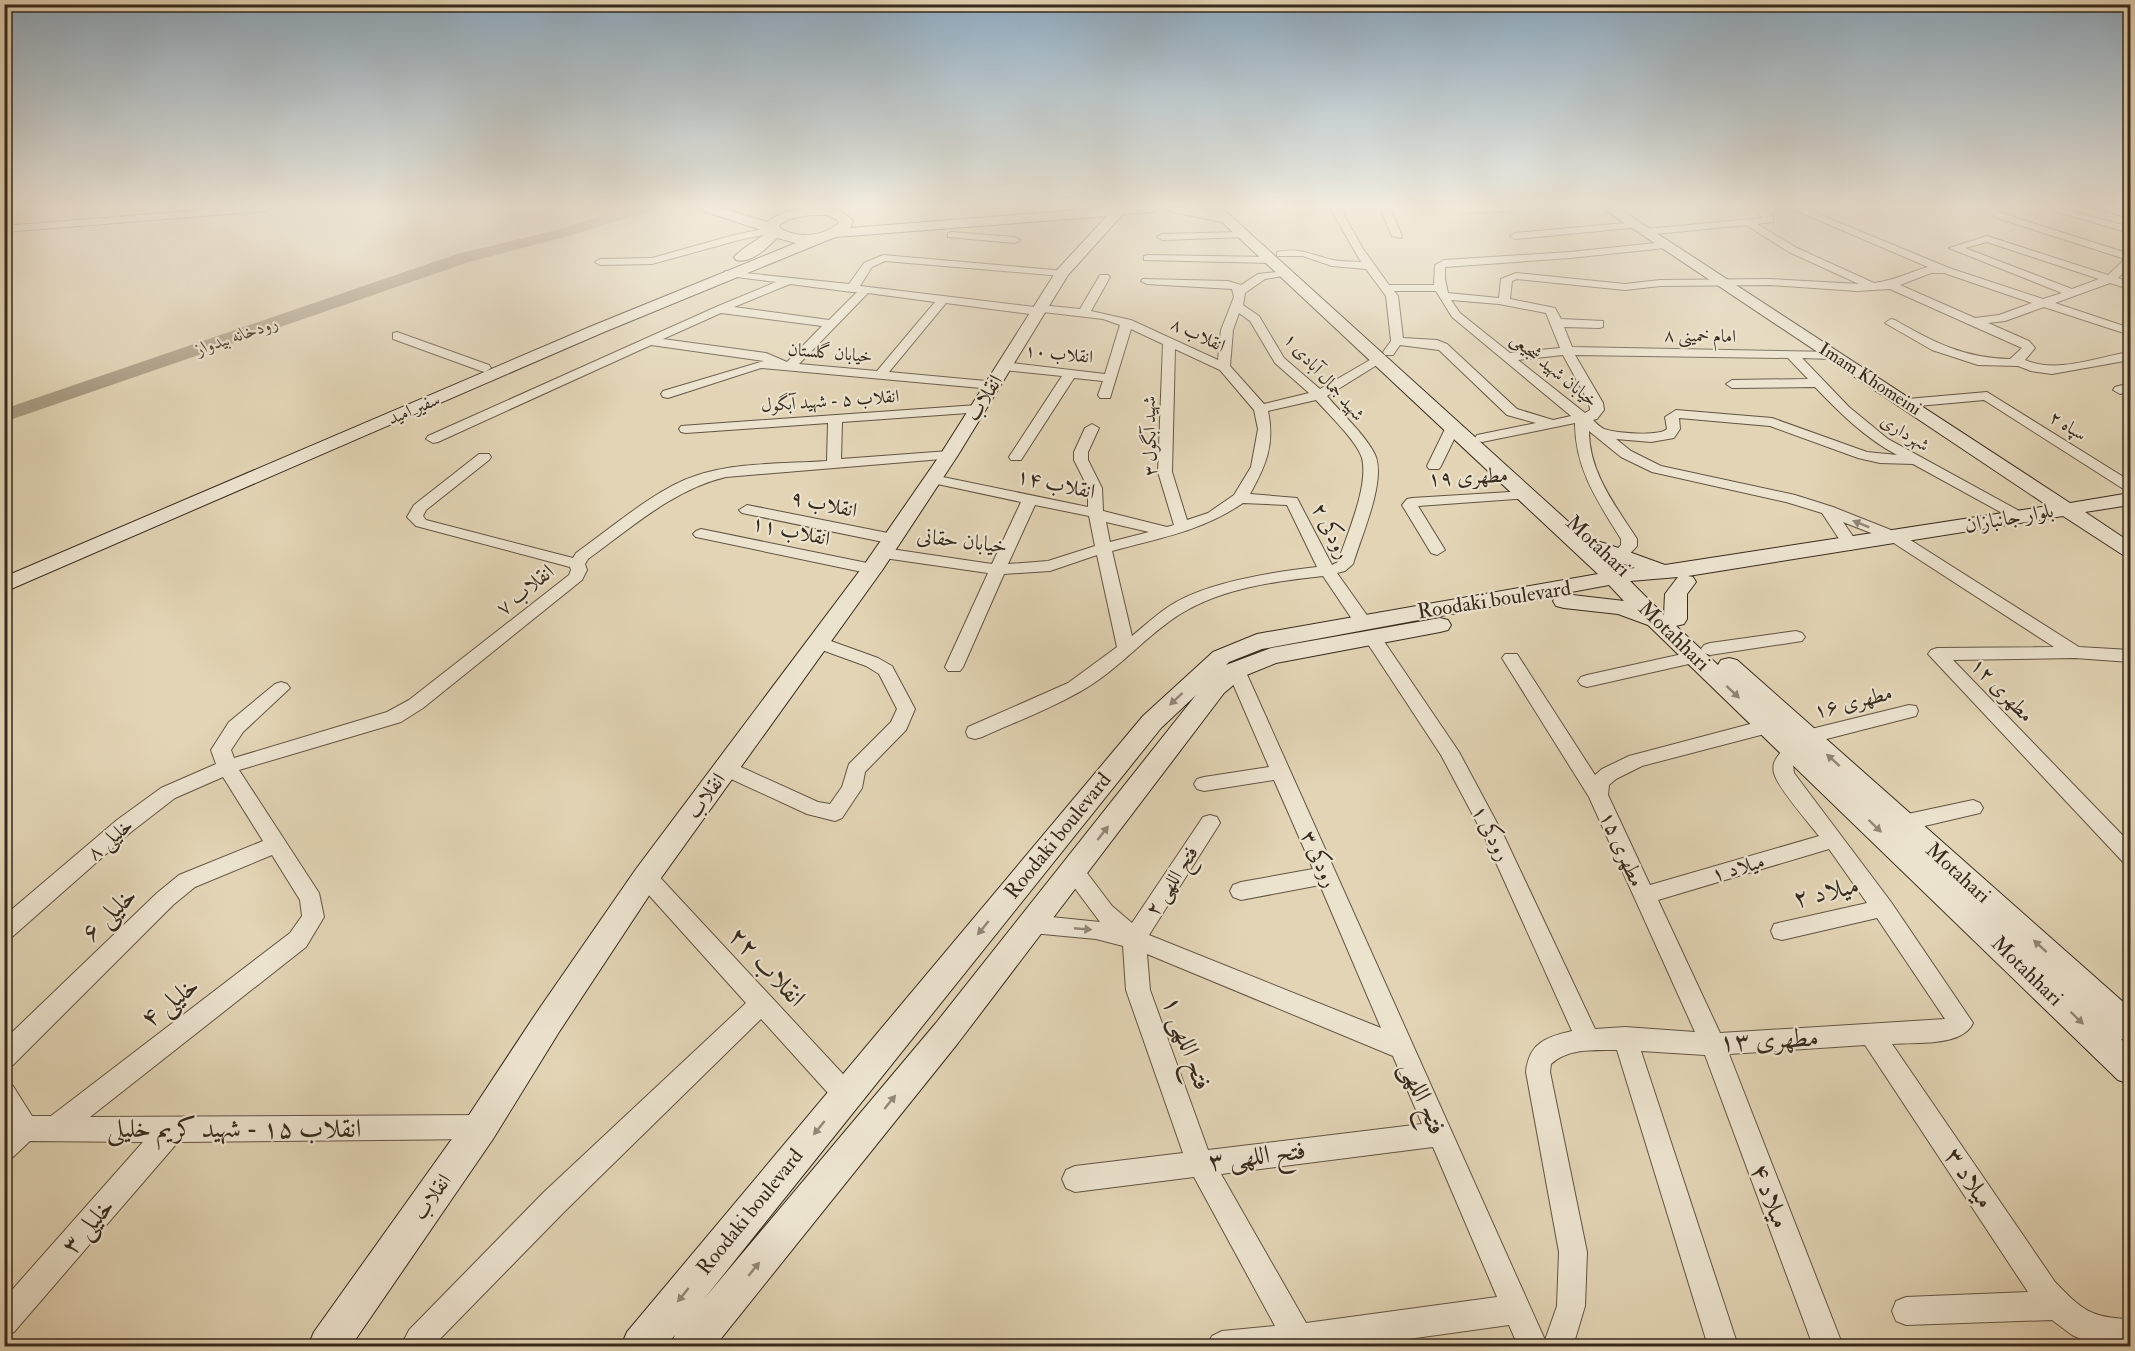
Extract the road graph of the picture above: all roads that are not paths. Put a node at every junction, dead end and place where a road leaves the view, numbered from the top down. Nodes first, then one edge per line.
1 (711, 271) edge
2 (734, 271) edge
3 (866, 271) edge
4 (1053, 271) edge
5 (1268, 271) edge
6 (1289, 271) edge
7 (1375, 271) edge
8 (1441, 271) edge
9 (1704, 271) edge
10 (1839, 271) edge
11 (1926, 271) edge
12 (1949, 271) edge
13 (2015, 271) edge
14 (2056, 271) edge
15 (2083, 271) edge
16 (2120, 271) edge
17 (729, 273) junction
18 (1062, 273) joint
19 (1104, 277) dead end
20 (2111, 279) junction
21 (1147, 281) dead end
22 (786, 282) junction
23 (1722, 283) junction
24 (1891, 285) junction
25 (2093, 286) junction
26 (2130, 286) edge
27 (1874, 287) junction
28 (1388, 288) junction
29 (858, 290) junction
30 (1240, 291) junction
31 (1443, 292) junction
32 (2073, 293) junction
33 (943, 300) junction
34 (1504, 302) junction
35 (2044, 304) junction
36 (1236, 306) junction
37 (720, 309) junction
38 (1039, 309) junction
39 (1084, 314) junction
40 (1973, 321) junction
41 (1127, 322) junction
42 (1558, 322) junction
43 (1890, 323) dead end
44 (831, 324) junction
45 (1599, 324) dead end
46 (2130, 332) edge
47 (397, 336) dead end
48 (649, 341) junction
49 (1169, 342) junction
50 (1389, 351) junction
51 (1568, 351) junction
52 (1792, 355) junction
53 (1832, 355) junction
54 (2130, 356) edge
55 (1507, 357) junction
56 (2016, 360) junction
57 (2115, 360) junction
58 (2130, 366) edge
59 (789, 367) junction
60 (1224, 367) junction
61 (485, 368) junction
62 (1070, 374) junction
63 (879, 375) junction
64 (998, 376) junction
65 (1110, 378) junction
66 (1819, 383) junction
67 (1732, 384) dead end
68 (668, 394) dead end
69 (1105, 394) dead end
70 (1318, 395) junction
71 (1906, 404) junction
72 (977, 409) junction
73 (1261, 409) junction
74 (1582, 418) junction
75 (834, 419) junction
76 (1553, 424) junction
77 (1453, 427) junction
78 (1092, 428) dead end
79 (686, 429) dead end
80 (1599, 432) junction
81 (1482, 438) junction
82 (433, 439) dead end
83 (949, 455) junction
84 (484, 457) dead end
85 (1016, 457) dead end
86 (1912, 460) junction
87 (834, 464) junction
88 (1434, 466) dead end
89 (933, 479) junction
90 (2030, 485) junction
91 (1526, 495) junction
92 (2126, 495) edge
93 (1240, 498) junction
94 (1030, 499) junction
95 (2065, 508) junction
96 (747, 510) dead end
97 (1828, 510) junction
98 (1096, 513) junction
99 (2027, 518) junction
100 (1176, 529) junction
101 (701, 534) dead end
102 (1899, 540) junction
103 (1851, 544) junction
104 (1104, 548) junction
105 (2126, 548) edge
106 (1437, 550) dead end
107 (883, 554) junction
108 (1608, 562) junction
109 (577, 564) junction
110 (4, 570) edge
111 (998, 570) junction
112 (1327, 571) junction
113 (1685, 576) junction
114 (4, 585) edge
115 (1563, 595) junction
116 (1673, 626) junction
117 (1368, 630) junction
118 (1796, 637) dead end
119 (817, 642) junction
120 (1126, 650) junction
121 (2075, 652) junction
122 (1703, 653) junction
123 (2130, 656) edge
124 (1511, 658) dead end
125 (954, 667) dead end
126 (1236, 670) junction
127 (1587, 681) dead end
128 (281, 688) dead end
129 (1910, 711) dead end
130 (1769, 726) junction
131 (975, 732) dead end
132 (1801, 743) junction
133 (227, 767) junction
134 (725, 768) junction
135 (1281, 772) junction
136 (1204, 784) dead end
137 (1598, 795) junction
138 (1973, 808) dead end
139 (1210, 823) dead end
140 (1903, 823) junction
141 (1833, 840) junction
142 (276, 844) junction
143 (2130, 856) edge
144 (1073, 871) junction
145 (1326, 875) junction
146 (646, 878) junction
147 (1241, 891) dead end
148 (1642, 896) junction
149 (1883, 908) junction
150 (1032, 924) junction
151 (4, 930) edge
152 (1782, 931) dead end
153 (1134, 939) junction
154 (762, 1003) junction
155 (2130, 1028) edge
156 (1871, 1034) junction
157 (1625, 1038) junction
158 (1588, 1039) junction
159 (1713, 1044) junction
160 (1401, 1048) junction
161 (4, 1057) edge
162 (2130, 1069) edge
163 (4, 1094) edge
164 (846, 1095) junction
165 (482, 1127) junction
166 (25, 1128) junction
167 (56, 1128) junction
168 (171, 1130) junction
169 (1439, 1134) junction
170 (4, 1148) edge
171 (1200, 1163) junction
172 (1075, 1179) dead end
173 (1516, 1309) junction
174 (1906, 1311) dead end
175 (2064, 1312) junction
176 (4, 1322) edge
177 (2126, 1337) edge
178 (1299, 1338) junction
179 (419, 1340) dead end
180 (328, 1347) edge
181 (641, 1347) edge
182 (690, 1347) edge
183 (1222, 1347) edge
184 (1533, 1347) edge
185 (1558, 1347) edge
186 (1723, 1347) edge
187 (1828, 1347) edge

1 - 61 main road, سفیر امید
2 - 17 main road, سفیر امید
3 - 29 street
4 - 18 street
5 - 30 street
6 - 50 main road, Motahhari
7 - 28 street
8 - 31 street
9 - 23 main road, Imam Khomeini
10 - 27 street
11 - 24 street
12 - 35 street
13 - 32 street
14 - 25 street
15 - 20 street
16 - 20 street
17 - 22 street, انقلاب ۸
17 - 114 main road, سفیر امید
18 - 38 main road, انقلاب
19 - 39 street
20 - 25 street
20 - 26 street
21 - 30 street
22 - 29 street, انقلاب ۸
22 - 37 street
23 - 27 street
23 - 34 street
23 - 53 main road, Imam Khomeini
24 - 27 street
24 - 40 street
25 - 32 street
28 - 31 street
28 - 50 street
29 - 33 street, انقلاب ۸
29 - 44 street
30 - 36 street
31 - 34 street
31 - 55 street, خیابان شهید شجیعی
32 - 35 street
33 - 38 street, انقلاب ۸
33 - 63 street
34 - 42 street
35 - 40 street
35 - 46 street
36 - 60 street
36 - 70 street, شهید جمال آبادی ۱
37 - 44 street
37 - 48 street
38 - 39 street, انقلاب ۸
38 - 64 main road, انقلاب
39 - 41 street, انقلاب ۸
40 - 56 street
41 - 49 street, انقلاب ۸
41 - 65 street
42 - 45 street
42 - 51 street
43 - 56 street
44 - 59 street
47 - 61 street
48 - 59 street
48 - 82 street
49 - 60 street, انقلاب ۸
49 - 100 street, شهید آبگول ۳
50 - 70 street
50 - 76 street
50 - 77 main road, Motahhari
50 - 81 main road, Motahari
51 - 52 street, امام خمینی ۸
51 - 55 street, امام خمینی ۸
51 - 74 street
52 - 53 street, امام خمینی ۸
52 - 66 street, شهرداری
53 - 71 main road, Imam Khomeini
54 - 57 street
55 - 74 street, خیابان شهید شجیعی
56 - 57 street
57 - 58 street
59 - 63 street, خیابان گلستان
59 - 68 street, خیابان گلستان
60 - 73 street, انقلاب ۸
61 - 110 main road, سفیر امید
62 - 64 street, انقلاب ۱۰
62 - 65 street, انقلاب ۱۰
62 - 85 street
63 - 64 street, خیابان گلستان
64 - 72 main road, انقلاب
65 - 69 street
66 - 67 street
66 - 86 street, شهرداری
70 - 73 street
70 - 112 street, شهید جمال آبادی ۱
71 - 90 main road, Imam Khomeini
71 - 92 street, سپاه ۲
72 - 75 street, انقلاب ۵ - شهید آبگول
72 - 83 main road, انقلاب
73 - 93 street
74 - 76 street
74 - 80 street, خیابان شهید شجیعی
74 - 108 street
75 - 79 street, انقلاب ۵ - شهید آبگول
75 - 87 street
76 - 81 street
77 - 88 street
77 - 91 main road, Motahhari
78 - 98 street
80 - 86 street
80 - 97 street, خیابان شهید شجیعی
81 - 108 main road, Motahari
83 - 87 street, انقلاب ۷
83 - 89 main road, انقلاب
84 - 109 street
86 - 99 street, شهرداری
87 - 109 street, انقلاب ۷
89 - 94 street, انقلاب ۱۴
89 - 107 main road, انقلاب
90 - 92 main road
90 - 95 main road, Imam Khomeini
90 - 99 main road
91 - 106 street, مطهری ۱۹
91 - 108 main road, Motahhari
92 - 95 main road
93 - 100 street
93 - 112 street, رودکی ۲
94 - 98 street, انقلاب ۱۴
94 - 111 street
95 - 99 main road, بلوار جانبازان
95 - 105 main road, Imam Khomeini
96 - 107 street, انقلاب ۹
102 -> 97 street, خیابان شهید شجیعی
97 - 103 street
98 - 100 street, انقلاب ۱۴
98 - 104 street
99 - 102 main road, بلوار جانبازان
99 - 105 main road
100 - 104 street, خیابان حقانی
101 - 107 street, انقلاب ۱۱
102 - 103 main road, بلوار جانبازان
102 - 113 main road, بلوار جانبازان
102 - 121 street, خیابان شهید شجیعی
103 - 113 main road, بلوار جانبازان
104 - 111 street, خیابان حقانی
104 - 120 street
107 - 111 street, خیابان حقانی
107 - 119 main road, انقلاب
108 - 113 main road, بلوار جانبازان
108 - 113 main road
108 - 115 main road, Roodaki boulevard
108 - 115 main road
108 - 116 main road, Motahhari
109 - 133 street, انقلاب ۷
111 - 125 street
112 - 117 street, رودکی ۲
112 - 120 street
113 - 116 main road
115 - 116 main road
115 - 117 main road, Roodaki boulevard
116 - 122 main road, Motahhari
117 - 126 main road, Roodaki boulevard
117 - 158 street, رودکی ۱
117 -> 164 main road, Roodaki boulevard
118 - 122 street
119 - 134 main road, انقلاب
119 - 134 street
120 - 131 street
121 - 123 street
121 - 143 street, مطهری ۱۲
122 - 127 street
122 -> 130 main road, Motahhari
122 - 132 main road, Motahari
124 - 137 street
126 - 135 street, رودکی ۳
144 -> 126 main road, Roodaki boulevard
128 - 133 street
129 - 132 street, مطهری ۱۶
130 - 132 main road, Motahhari
130 - 137 street, مطهری ۱۵
140 -> 132 main road, Motahari
132 - 141 street, مطهری ۱۳
132 -> 162 main road, Motahhari
133 - 142 street
133 - 151 street, خلیلی ۸
134 - 146 main road, انقلاب
135 - 136 street
135 - 145 street, رودکی ۳
137 - 148 street, مطهری ۱۵
138 - 140 street
139 - 153 street, فتح اللهی ۲
155 -> 140 main road, Motahari
141 - 148 street, میلاد ۱
141 - 149 street, مطهری ۱۳
142 - 161 street, خلیلی ۶
142 - 167 street, خلیلی ۴
144 - 150 main road, Roodaki boulevard
144 - 153 street
145 - 147 street
145 - 160 street, رودکی ۳
146 - 154 street, انقلاب ۲۲
146 - 165 main road, انقلاب
148 - 159 street, مطهری ۱۵
149 - 152 street, میلاد ۲
149 - 156 street, مطهری ۱۳
150 -> 153 street
182 -> 150 main road, Roodaki boulevard
153 - 160 street, فتح اللهی
153 - 171 street, فتح اللهی ۱
154 - 164 street, انقلاب ۲۲
154 - 179 street
156 - 159 street, مطهری ۱۳
156 - 175 street, میلاد ۳
157 - 158 street, مطهری ۱۳
157 - 159 street, مطهری ۱۳
157 - 186 street
158 - 185 street, مطهری ۱۳
159 - 187 street, میلاد ۴
160 - 169 street, فتح اللهی
163 - 166 street
164 -> 181 main road, Roodaki boulevard
165 - 168 street, انقلاب ۱۵ - شهید کریم خلیلی
165 - 180 main road, انقلاب
166 - 167 street, انقلاب ۱۵ - شهید کریم خلیلی
166 - 170 street
167 - 168 street, انقلاب ۱۵ - شهید کریم خلیلی
168 - 176 street, خلیلی ۳
169 - 171 street, فتح اللهی ۳
169 - 173 street, فتح اللهی
171 - 172 street, فتح اللهی ۳
171 - 178 street, فتح اللهی ۱
173 - 178 street
173 - 184 street, فتح اللهی
174 - 175 street
175 - 177 street
178 - 183 street

